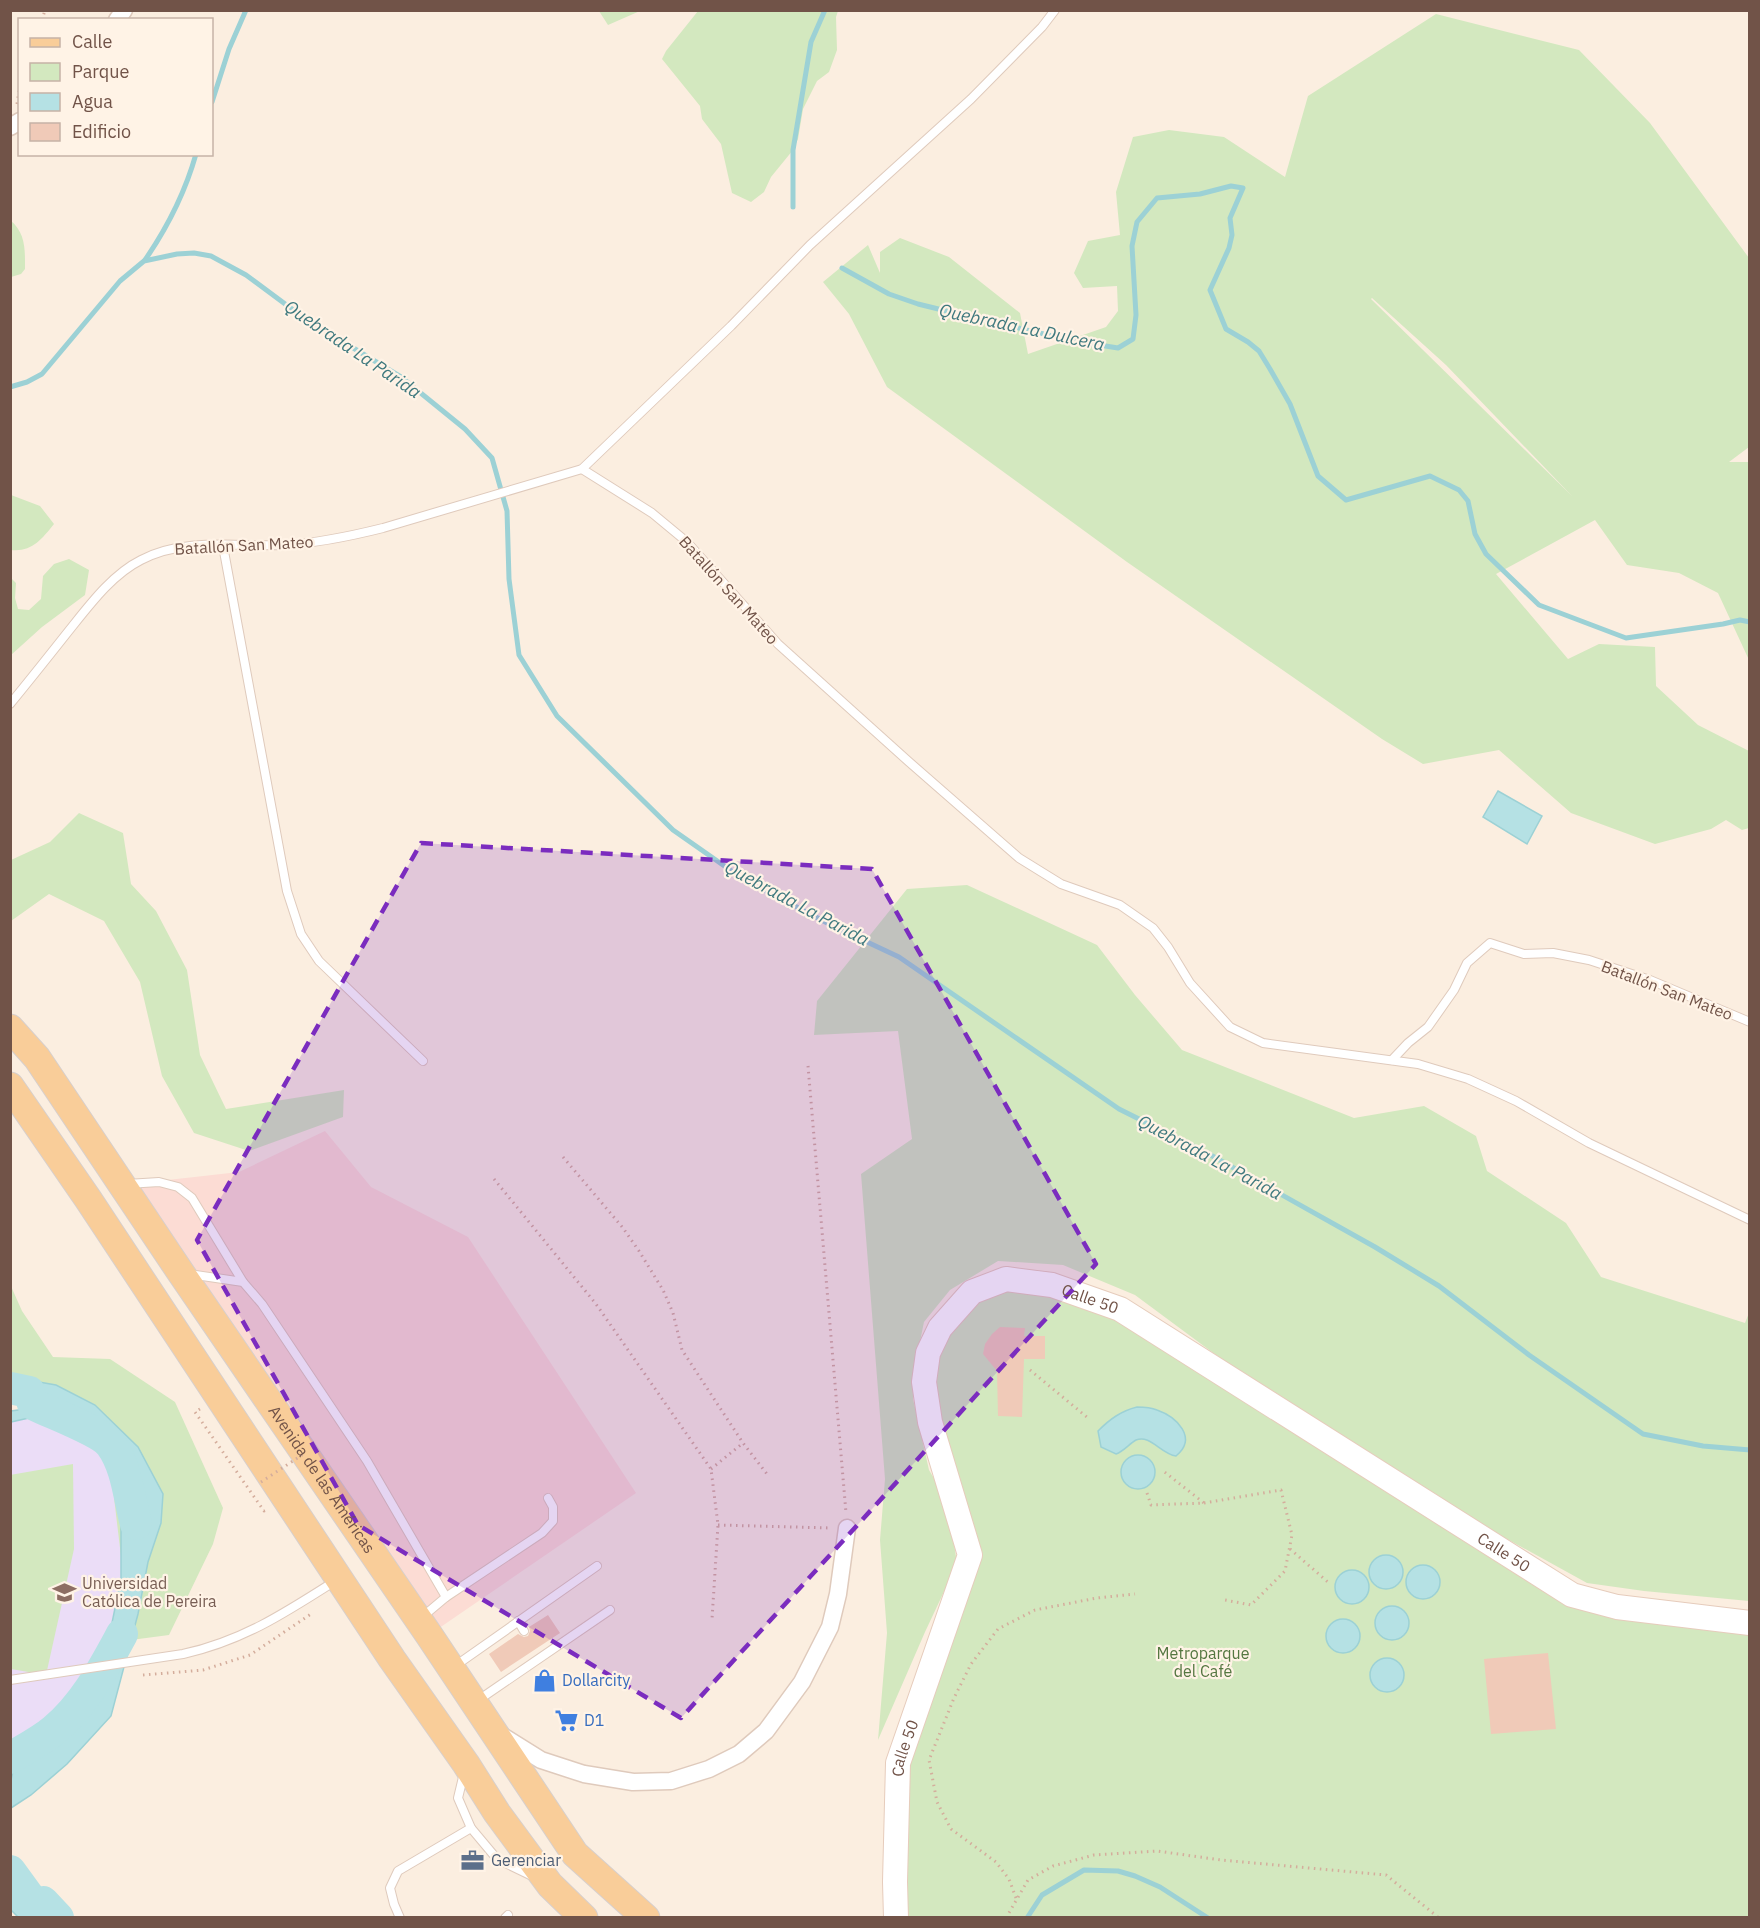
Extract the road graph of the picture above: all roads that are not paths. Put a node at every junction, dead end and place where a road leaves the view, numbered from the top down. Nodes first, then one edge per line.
1 (1055, 10) edge
2 (582, 469) junction
3 (223, 546) junction
4 (10, 704) edge
5 (1749, 1022) edge
6 (10, 1028) edge
7 (1392, 1060) junction
8 (423, 1061) dead end
9 (10, 1086) edge
10 (123, 1185) junction
11 (1749, 1220) edge
12 (181, 1273) junction
13 (243, 1281) junction
14 (548, 1498) dead end
15 (847, 1528) road end
16 (597, 1566) dead end
17 (340, 1578) junction
18 (446, 1597) junction
19 (610, 1611) dead end
20 (419, 1620) junction
21 (518, 1621) junction
22 (1749, 1623) edge
23 (524, 1630) dead end
24 (451, 1669) junction
25 (10, 1680) edge
26 (474, 1703) junction
27 (493, 1730) junction
28 (541, 1760) junction
29 (466, 1764) junction
30 (528, 1785) junction
31 (471, 1828) junction
32 (895, 1882) junction
33 (550, 1885) junction
34 (400, 1917) edge
35 (584, 1917) edge
36 (646, 1917) edge
37 (889, 1917) edge
38 (896, 1917) edge

1 - 2 lane
2 - 3 lane, Batallón San Mateo
2 - 7 lane, Batallón San Mateo
3 - 4 lane, Batallón San Mateo
3 - 8 lane
5 - 7 lane, Batallón San Mateo
6 - 10 main road, Avenida de las Américas
7 - 11 lane, Batallón San Mateo
9 - 17 main road
10 - 12 main road, Avenida de las Américas
10 - 13 lane
12 - 13 lane
12 - 20 main road, Avenida de las Américas
13 - 18 lane
14 - 18 lane
15 - 28 street
16 - 21 lane
17 - 25 lane
17 - 29 main road
18 - 20 lane
19 - 26 lane
20 - 24 main road, Avenida de las Américas
21 - 23 lane
21 - 24 lane
22 - 32 street, Calle 50
24 - 26 main road, Avenida de las Américas
26 - 27 main road, Avenida de las Américas
27 - 28 street
27 - 30 main road, Avenida de las Américas
28 - 30 street
29 - 31 lane
29 - 33 main road
30 - 36 main road, Avenida de las Américas
31 - 33 lane
31 - 34 lane
32 - 37 street, Calle 50
32 - 38 street, Calle 50
33 - 35 main road

